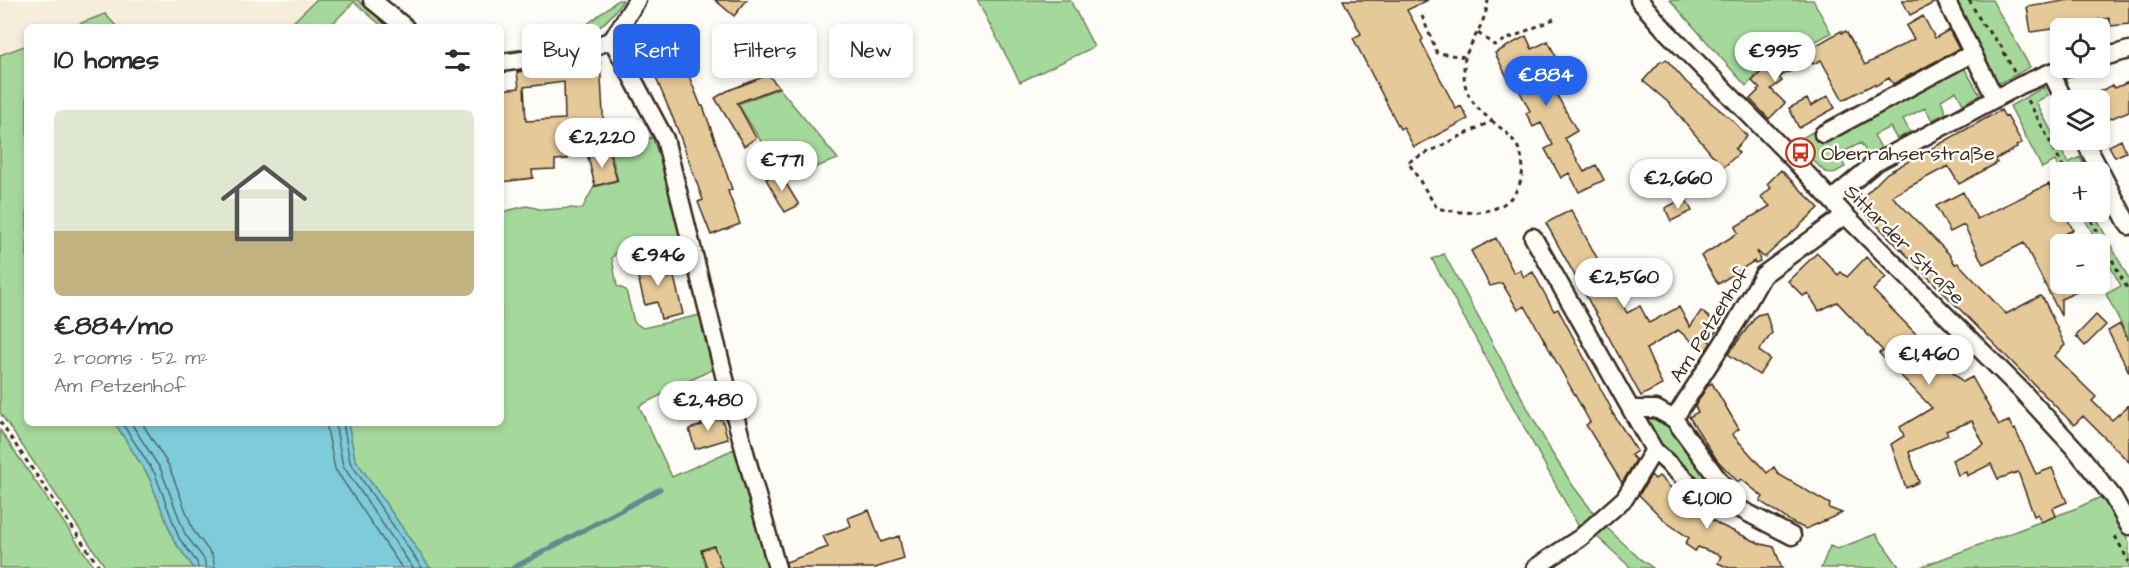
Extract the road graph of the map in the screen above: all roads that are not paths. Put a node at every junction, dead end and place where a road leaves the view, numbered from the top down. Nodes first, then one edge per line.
1 (372, 0) edge
2 (637, 0) edge
3 (1639, 0) edge
4 (1946, 0) edge
5 (401, 24) edge
6 (612, 40) junction
7 (2129, 50) edge
8 (1973, 53) junction
9 (2110, 55) edge
10 (504, 63) edge
11 (2050, 72) edge
12 (1995, 98) junction
13 (1823, 134) dead end
14 (2089, 150) edge
15 (1831, 200) junction
16 (1845, 215) junction
17 (2129, 225) edge
18 (1533, 237) dead end
19 (1632, 409) junction
20 (1674, 419) junction
21 (1654, 450) junction
22 (1740, 509) junction
23 (2129, 526) edge
24 (1792, 536) dead end
25 (777, 568) edge
26 (1535, 568) edge

1 - 5 street
2 - 6 street
3 - 15 street, Sittarder Straße
4 - 8 street
6 - 10 street
6 - 25 street
7 - 9 street
8 - 12 street
8 - 13 street
11 - 12 street
12 - 15 street
14 - 17 street
15 - 16 street, Sittarder Straße
16 - 20 street, Am Petzenhof
16 - 23 street, Sittarder Straße
18 - 19 street
19 - 20 street
19 - 21 street
20 - 22 street
21 - 22 street
21 - 26 street
22 - 24 street

